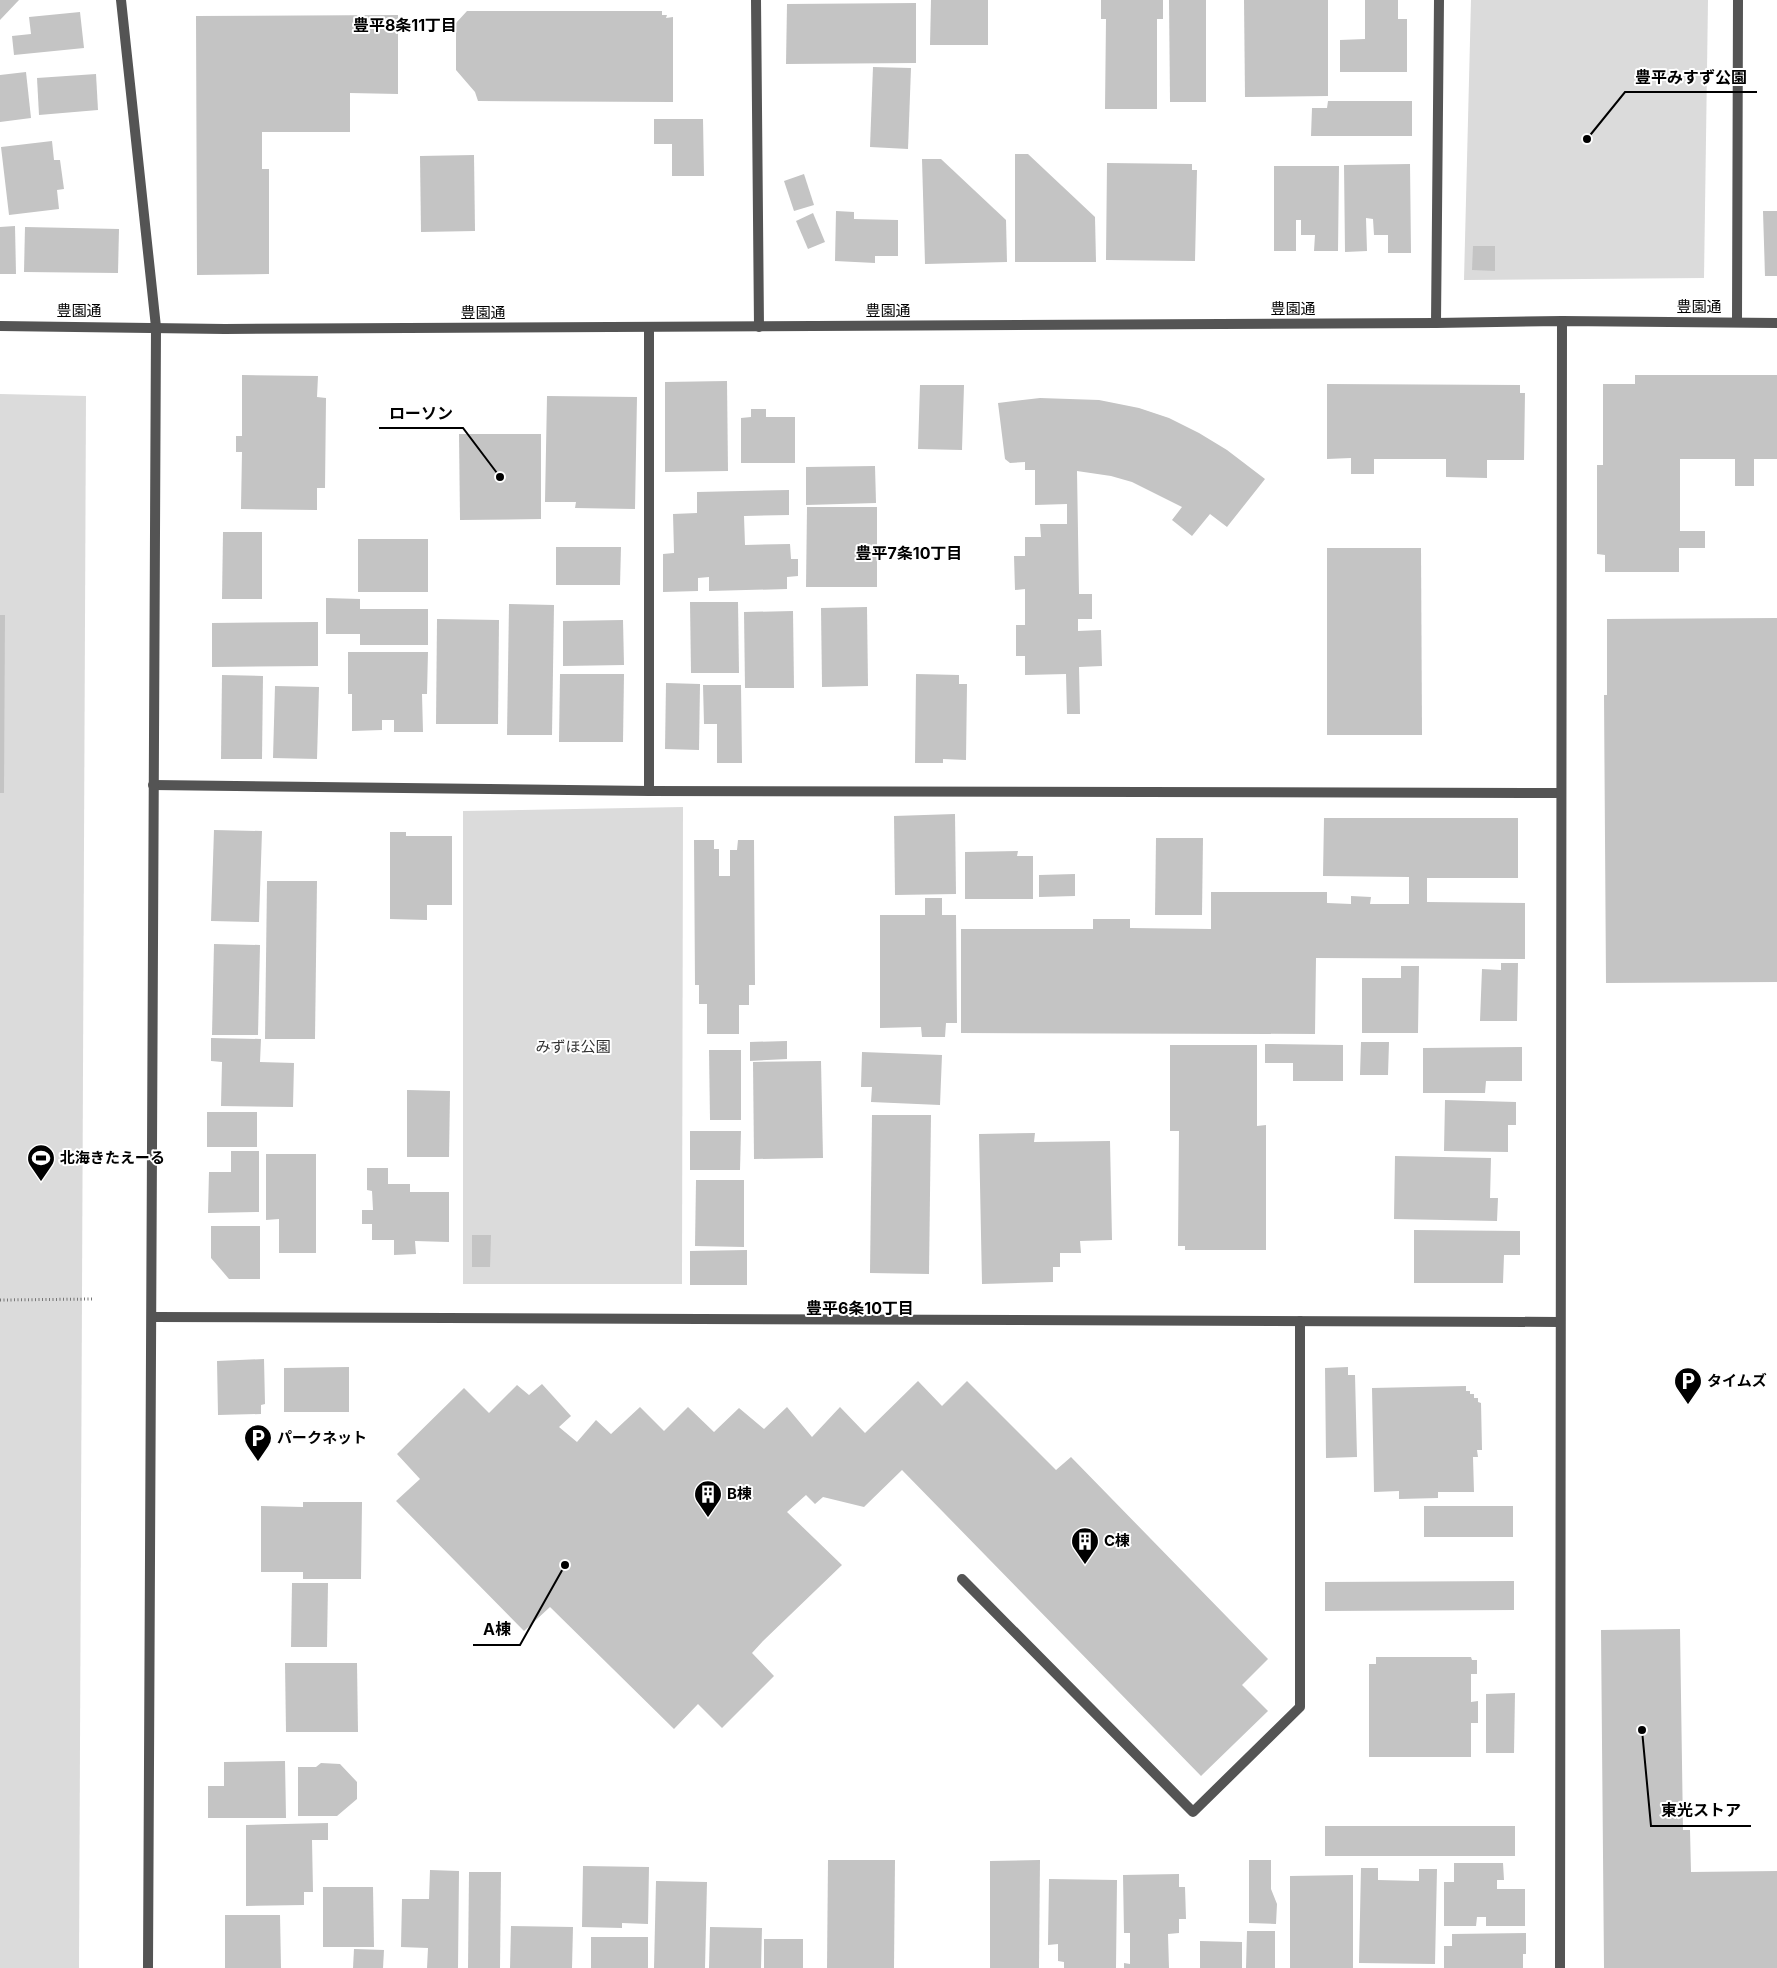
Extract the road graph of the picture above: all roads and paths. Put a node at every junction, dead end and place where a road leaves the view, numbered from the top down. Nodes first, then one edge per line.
1 (121, 0) edge
2 (756, 0) edge
3 (1439, 0) edge
4 (1738, 0) edge
5 (1562, 321) junction
6 (1737, 322) junction
7 (1777, 322) edge
8 (1436, 323) junction
9 (0, 326) edge
10 (156, 327) junction
11 (649, 327) junction
12 (759, 327) junction
13 (153, 785) junction
14 (649, 791) junction
15 (1561, 793) junction
16 (94, 1299) dead end
17 (0, 1300) edge
18 (152, 1316) junction
19 (1300, 1321) junction
20 (1560, 1322) junction
21 (962, 1578) dead end
22 (148, 1968) edge
23 (1560, 1968) edge

1 - 10 street
2 - 12 street
3 - 8 street
4 - 6 street
5 - 6 street, 豊園通
5 - 8 street, 豊園通
5 - 15 street
6 - 7 street, 豊園通
8 - 12 street, 豊園通
9 - 10 street, 豊園通
10 - 11 street, 豊園通
10 - 13 street
11 - 12 street, 豊園通
11 - 14 street
13 - 14 street
13 - 18 street
14 - 15 street
15 - 20 street
16 - 17 path
18 - 19 street
18 - 22 street
19 - 20 street
19 - 21 street
20 - 23 street

